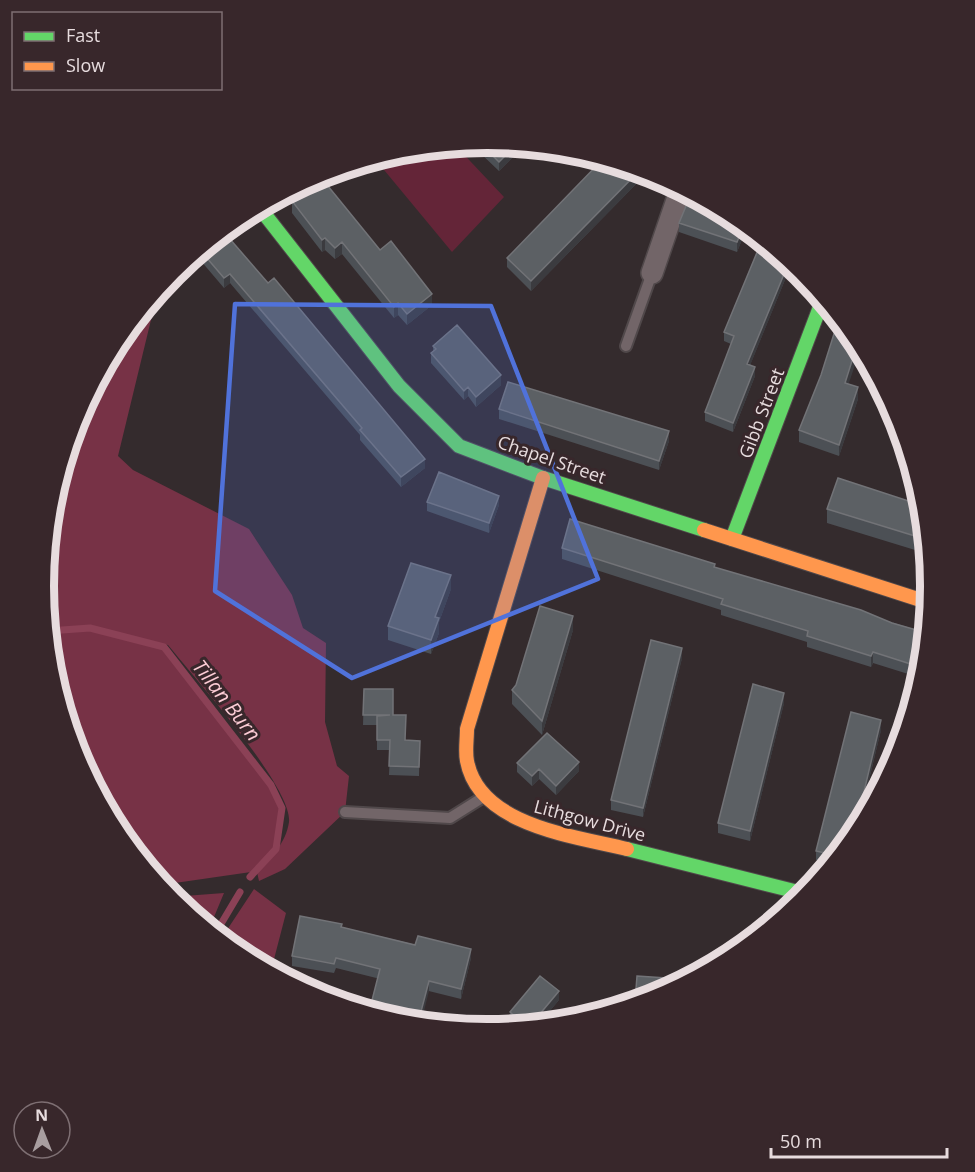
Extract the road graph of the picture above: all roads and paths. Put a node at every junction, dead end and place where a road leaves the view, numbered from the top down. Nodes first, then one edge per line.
1 (678, 197) edge
2 (265, 215) edge
3 (652, 273) joint
4 (820, 309) edge
5 (626, 346) dead end
6 (543, 478) junction
7 (732, 539) junction
8 (921, 600) edge
9 (485, 796) junction
10 (345, 812) dead end
11 (795, 891) edge

1 - 3 street
2 - 6 street, Chapel Street
3 - 5 lane
4 - 7 street, Gibb Street
6 - 7 street, Chapel Street
6 - 9 street, Lithgow Drive
7 - 8 street, Chapel Street
9 - 10 lane
9 - 11 street, Lithgow Drive

